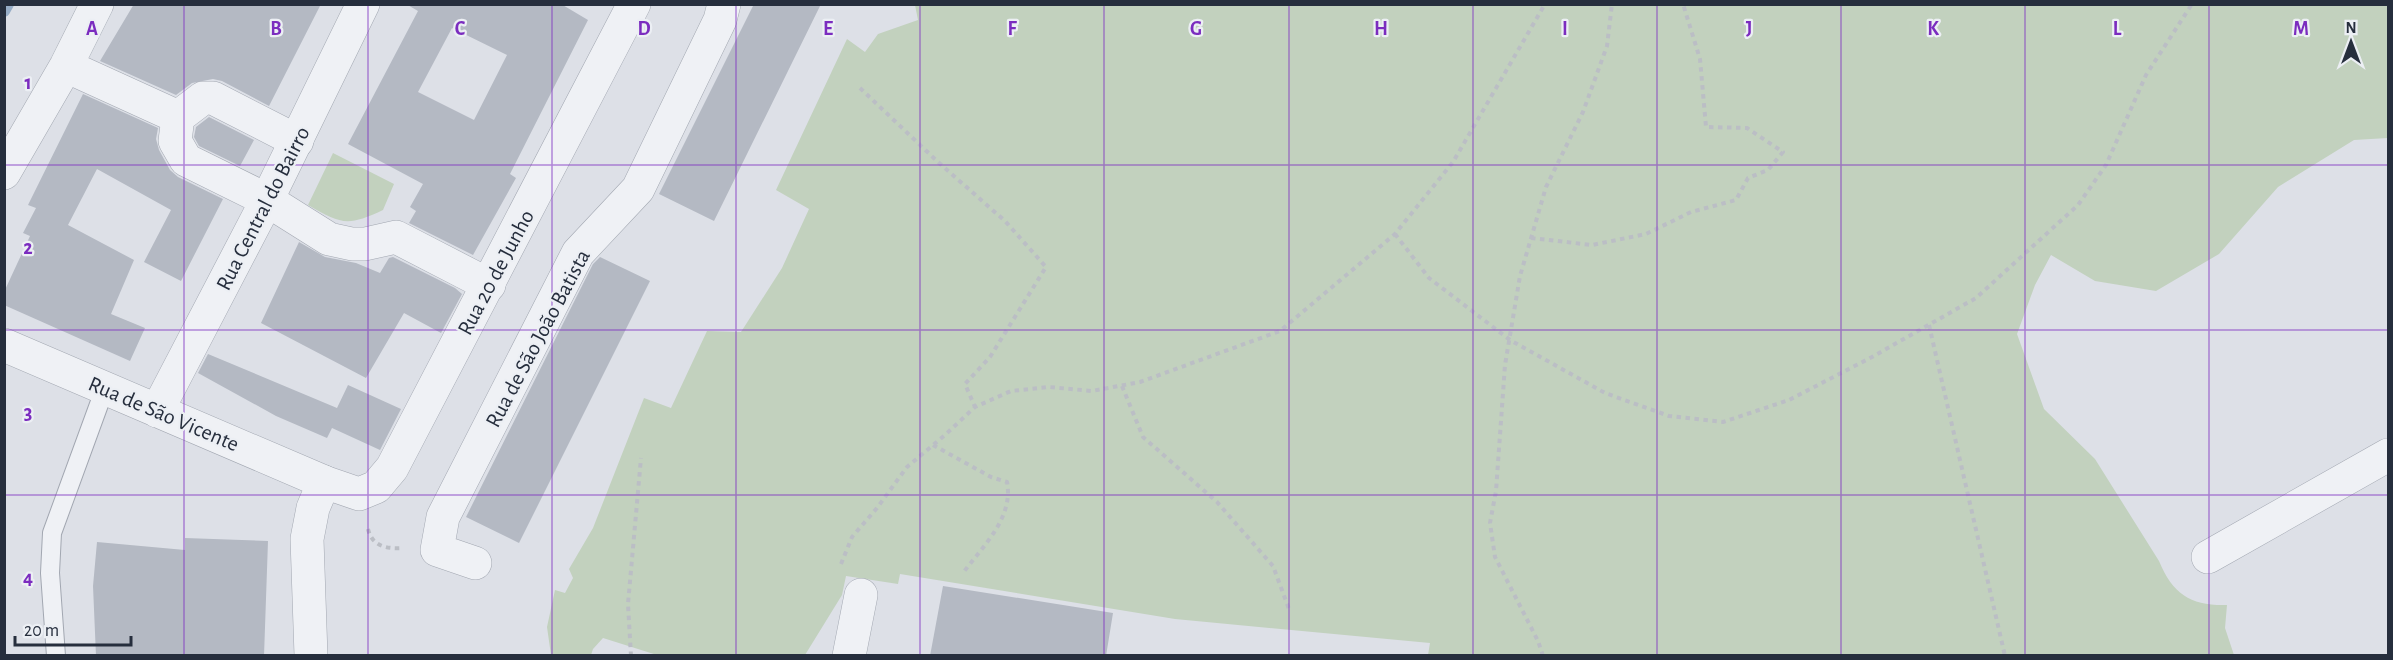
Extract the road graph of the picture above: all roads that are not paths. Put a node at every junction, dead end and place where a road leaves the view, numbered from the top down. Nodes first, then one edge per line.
1 (97, 4) edge
2 (363, 4) edge
3 (634, 4) edge
4 (724, 4) edge
5 (66, 66) junction
6 (178, 117) junction
7 (297, 141) junction
8 (4, 173) edge
9 (267, 200) junction
10 (489, 285) junction
11 (4, 345) edge
12 (105, 387) junction
13 (157, 411) junction
14 (2388, 455) edge
15 (324, 482) junction
16 (2208, 557) dead end
17 (475, 563) dead end
18 (861, 596) dead end
19 (56, 656) edge
20 (311, 656) edge
21 (849, 656) edge

1 - 5 street
2 - 7 street, Rua Central do Bairro
3 - 10 street, Rua 20 de Junho
4 - 17 street, Rua de São João Batista
5 - 6 street
5 - 8 street
6 - 7 street
6 - 9 street
7 - 9 street, Rua Central do Bairro
9 - 10 street
9 - 13 street, Rua Central do Bairro
10 - 15 street, Rua 20 de Junho
11 - 12 street, Rua de São Vicente
12 - 13 street, Rua de São Vicente
12 - 19 lane
13 - 15 street, Rua de São Vicente
14 - 16 street
15 - 20 street
18 - 21 street

